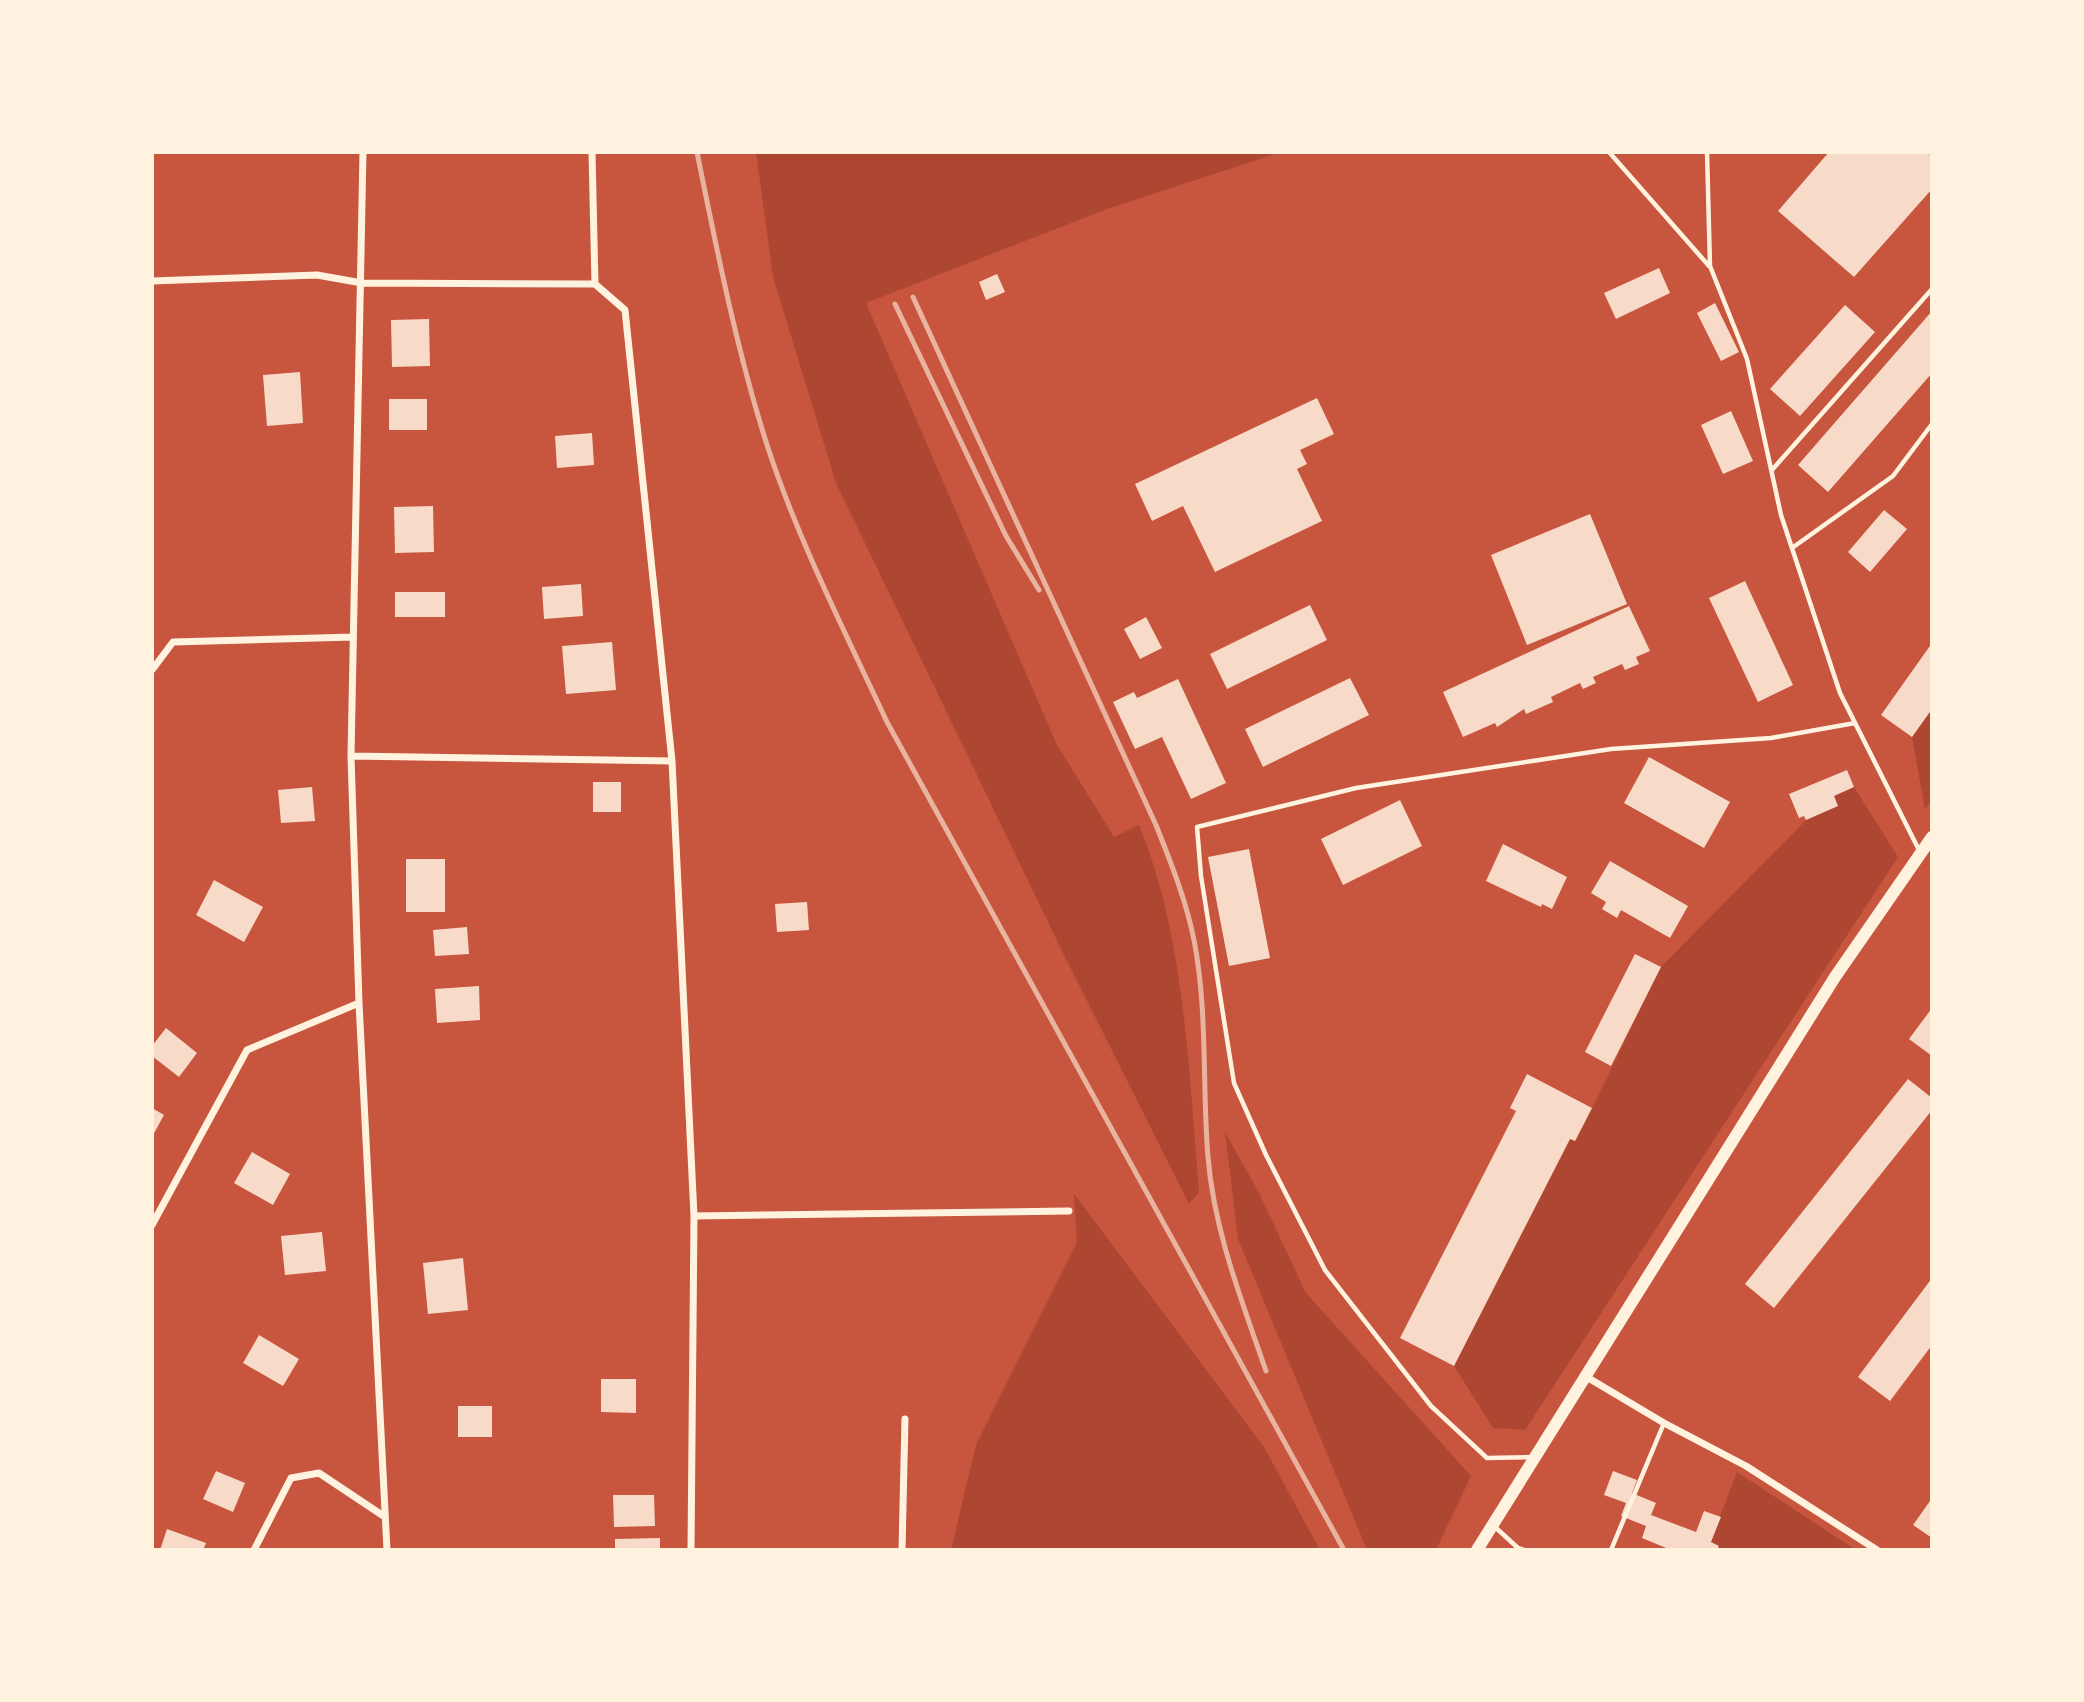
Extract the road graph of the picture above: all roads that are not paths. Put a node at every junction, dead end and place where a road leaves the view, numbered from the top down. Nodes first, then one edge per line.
1 (363, 152) edge
2 (592, 152) edge
3 (1609, 152) edge
4 (1707, 152) edge
5 (1710, 266) junction
6 (152, 281) edge
7 (362, 283) junction
8 (595, 284) junction
9 (1932, 289) edge
10 (1932, 424) edge
11 (1771, 470) junction
12 (1792, 548) junction
13 (354, 637) junction
14 (152, 670) edge
15 (1855, 723) junction
16 (351, 756) junction
17 (672, 761) junction
18 (1932, 836) edge
19 (1921, 853) junction
20 (359, 1003) junction
21 (1069, 1210) dead end
22 (694, 1216) junction
23 (152, 1225) edge
24 (1585, 1376) junction
25 (905, 1419) dead end
26 (1664, 1423) junction
27 (1534, 1457) junction
28 (386, 1517) junction
29 (1492, 1524) junction
30 (254, 1550) edge
31 (387, 1550) edge
32 (691, 1550) edge
33 (902, 1550) edge
34 (1477, 1550) edge
35 (1524, 1550) edge
36 (1611, 1550) edge
37 (1877, 1550) edge

1 - 7 street
2 - 8 street
3 - 5 lane
4 - 5 lane
5 - 11 lane
6 - 7 street
7 - 8 street
7 - 13 street
8 - 17 street
9 - 11 lane
10 - 12 lane
11 - 12 lane
12 - 15 lane
13 - 14 street
13 - 16 street
15 - 19 lane
15 - 27 lane
16 - 17 street
16 - 20 street
17 - 22 street
18 - 19 main road
19 - 24 main road
20 - 23 street
20 - 28 street
21 - 22 street
22 - 32 street
24 - 26 street
24 - 27 main road
25 - 33 street
26 - 36 lane
26 - 37 street
27 - 29 main road
28 - 30 street
28 - 31 street
29 - 34 main road
29 - 35 lane

